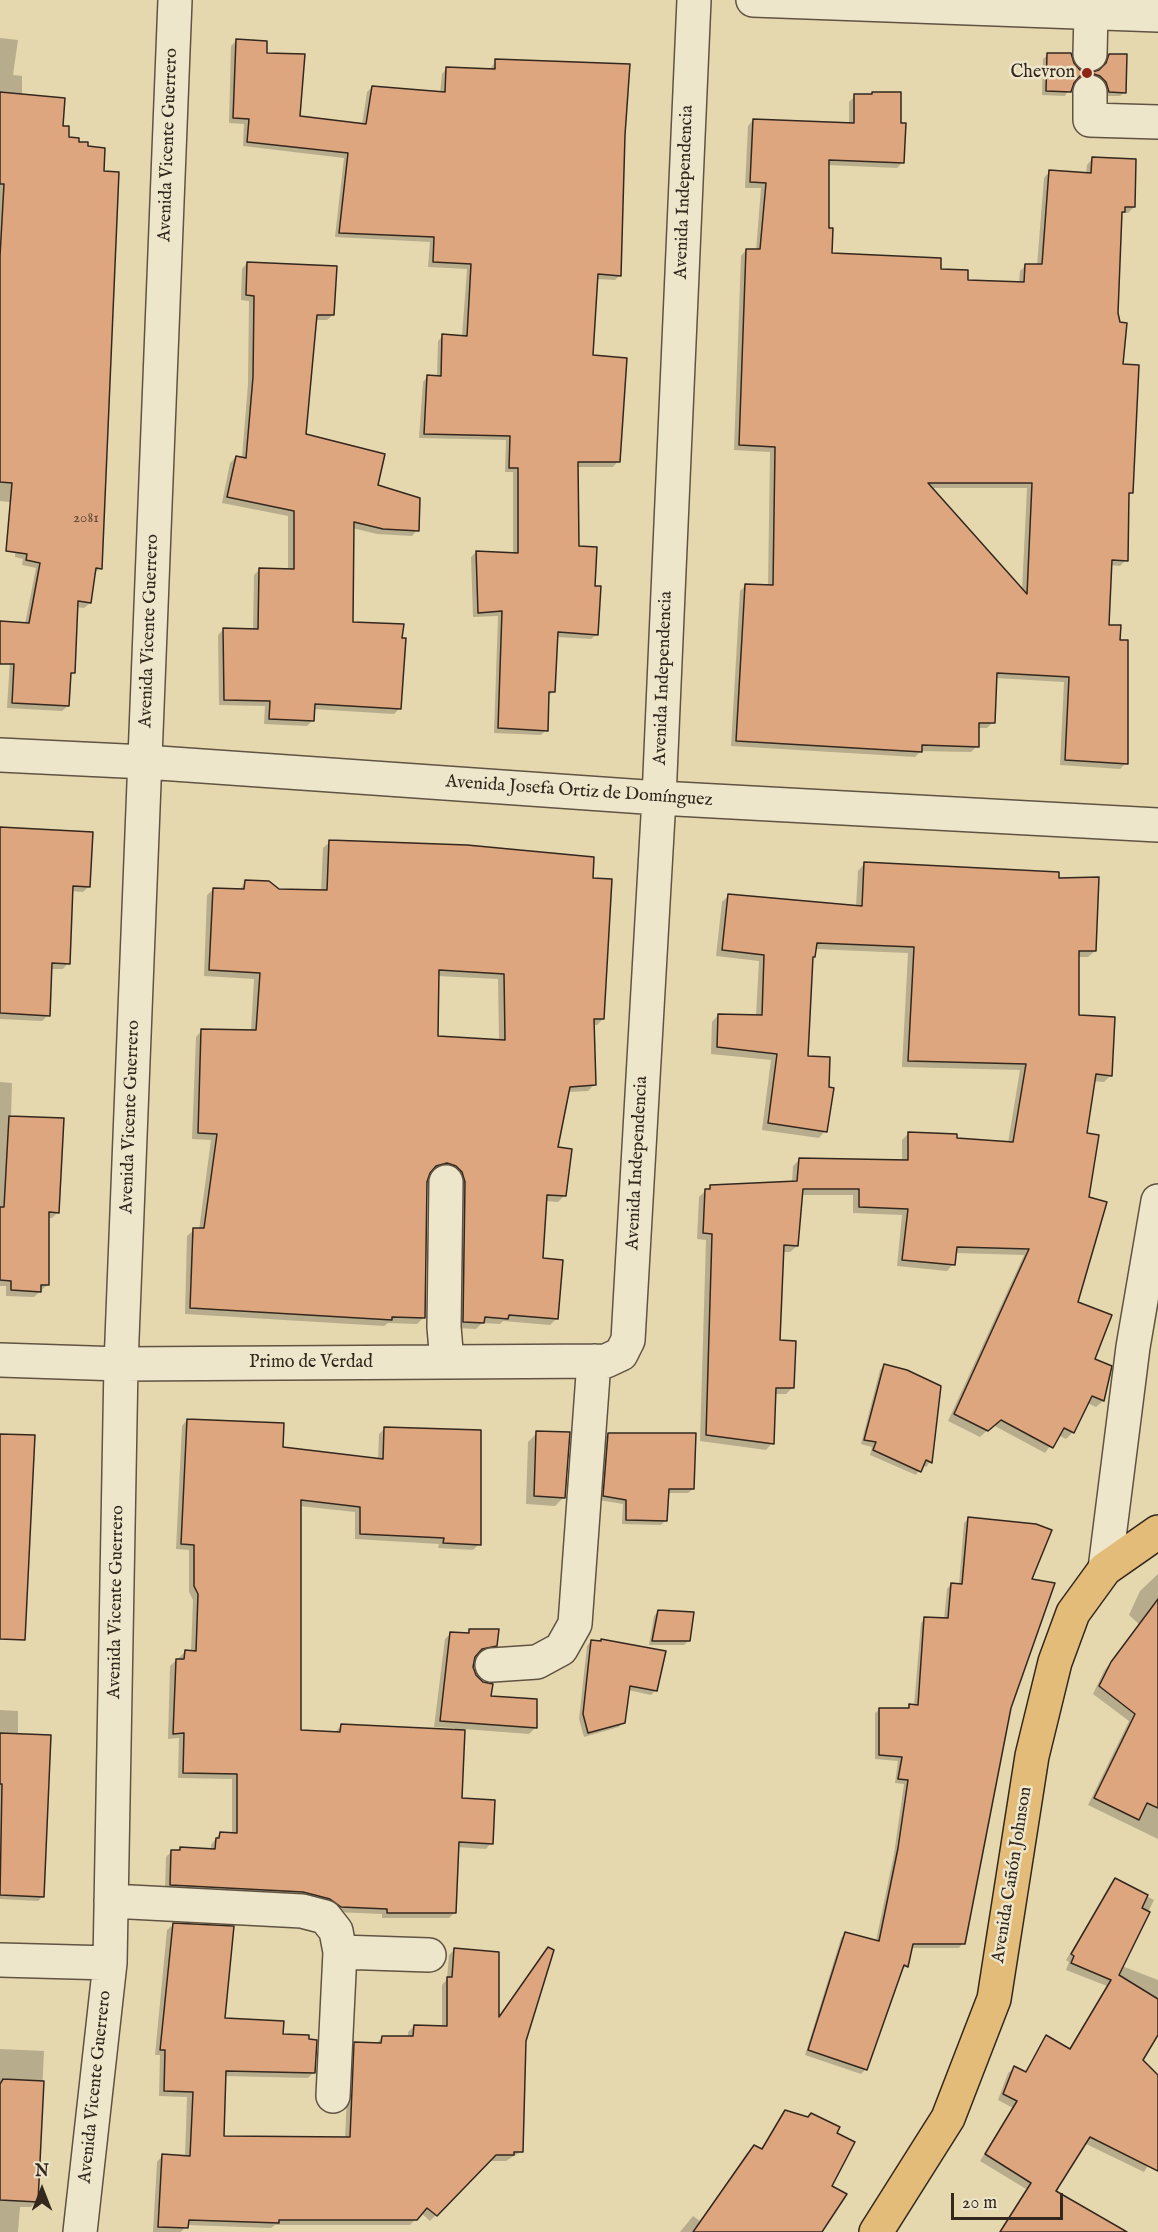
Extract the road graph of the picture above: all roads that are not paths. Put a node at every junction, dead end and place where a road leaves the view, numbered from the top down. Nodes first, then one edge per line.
1 (175, 0) edge
2 (694, 0) edge
3 (753, 0) edge
4 (1091, 12) junction
5 (1158, 15) edge
6 (1090, 54) dead end
7 (1090, 92) dead end
8 (1158, 122) edge
9 (0, 755) edge
10 (145, 762) junction
11 (659, 798) junction
12 (1158, 825) edge
13 (446, 1182) dead end
14 (1158, 1201) edge
15 (608, 1357) junction
16 (0, 1360) edge
17 (447, 1362) junction
18 (121, 1364) junction
19 (1155, 1540) edge
20 (1105, 1569) junction
21 (492, 1665) dead end
22 (111, 1901) junction
23 (340, 1952) junction
24 (429, 1955) dead end
25 (0, 1960) edge
26 (110, 1964) junction
27 (333, 2097) dead end
28 (80, 2232) edge
29 (876, 2232) edge

1 - 10 street, Avenida Vicente Guerrero
2 - 11 street, Avenida Independencia
3 - 4 street
4 - 5 street
4 - 6 street
7 - 8 street
9 - 10 street, Avenida Josefa Ortiz de Domínguez
10 - 11 street, Avenida Josefa Ortiz de Domínguez
10 - 18 street, Avenida Vicente Guerrero
11 - 12 street, Avenida Josefa Ortiz de Domínguez
11 - 15 street, Avenida Independencia
13 - 17 street
14 - 20 street
15 - 17 street, Primo de Verdad
15 - 21 street, Avenida Independencia
16 - 18 street, Primo de Verdad
17 - 18 street, Primo de Verdad
18 - 22 street, Avenida Vicente Guerrero
19 - 20 main road, Avenida Cañón Johnson
20 - 29 main road, Avenida Cañón Johnson
22 - 23 street
22 - 26 street, Avenida Vicente Guerrero
23 - 24 street
23 - 27 street
25 - 26 street
26 - 28 street, Avenida Vicente Guerrero

